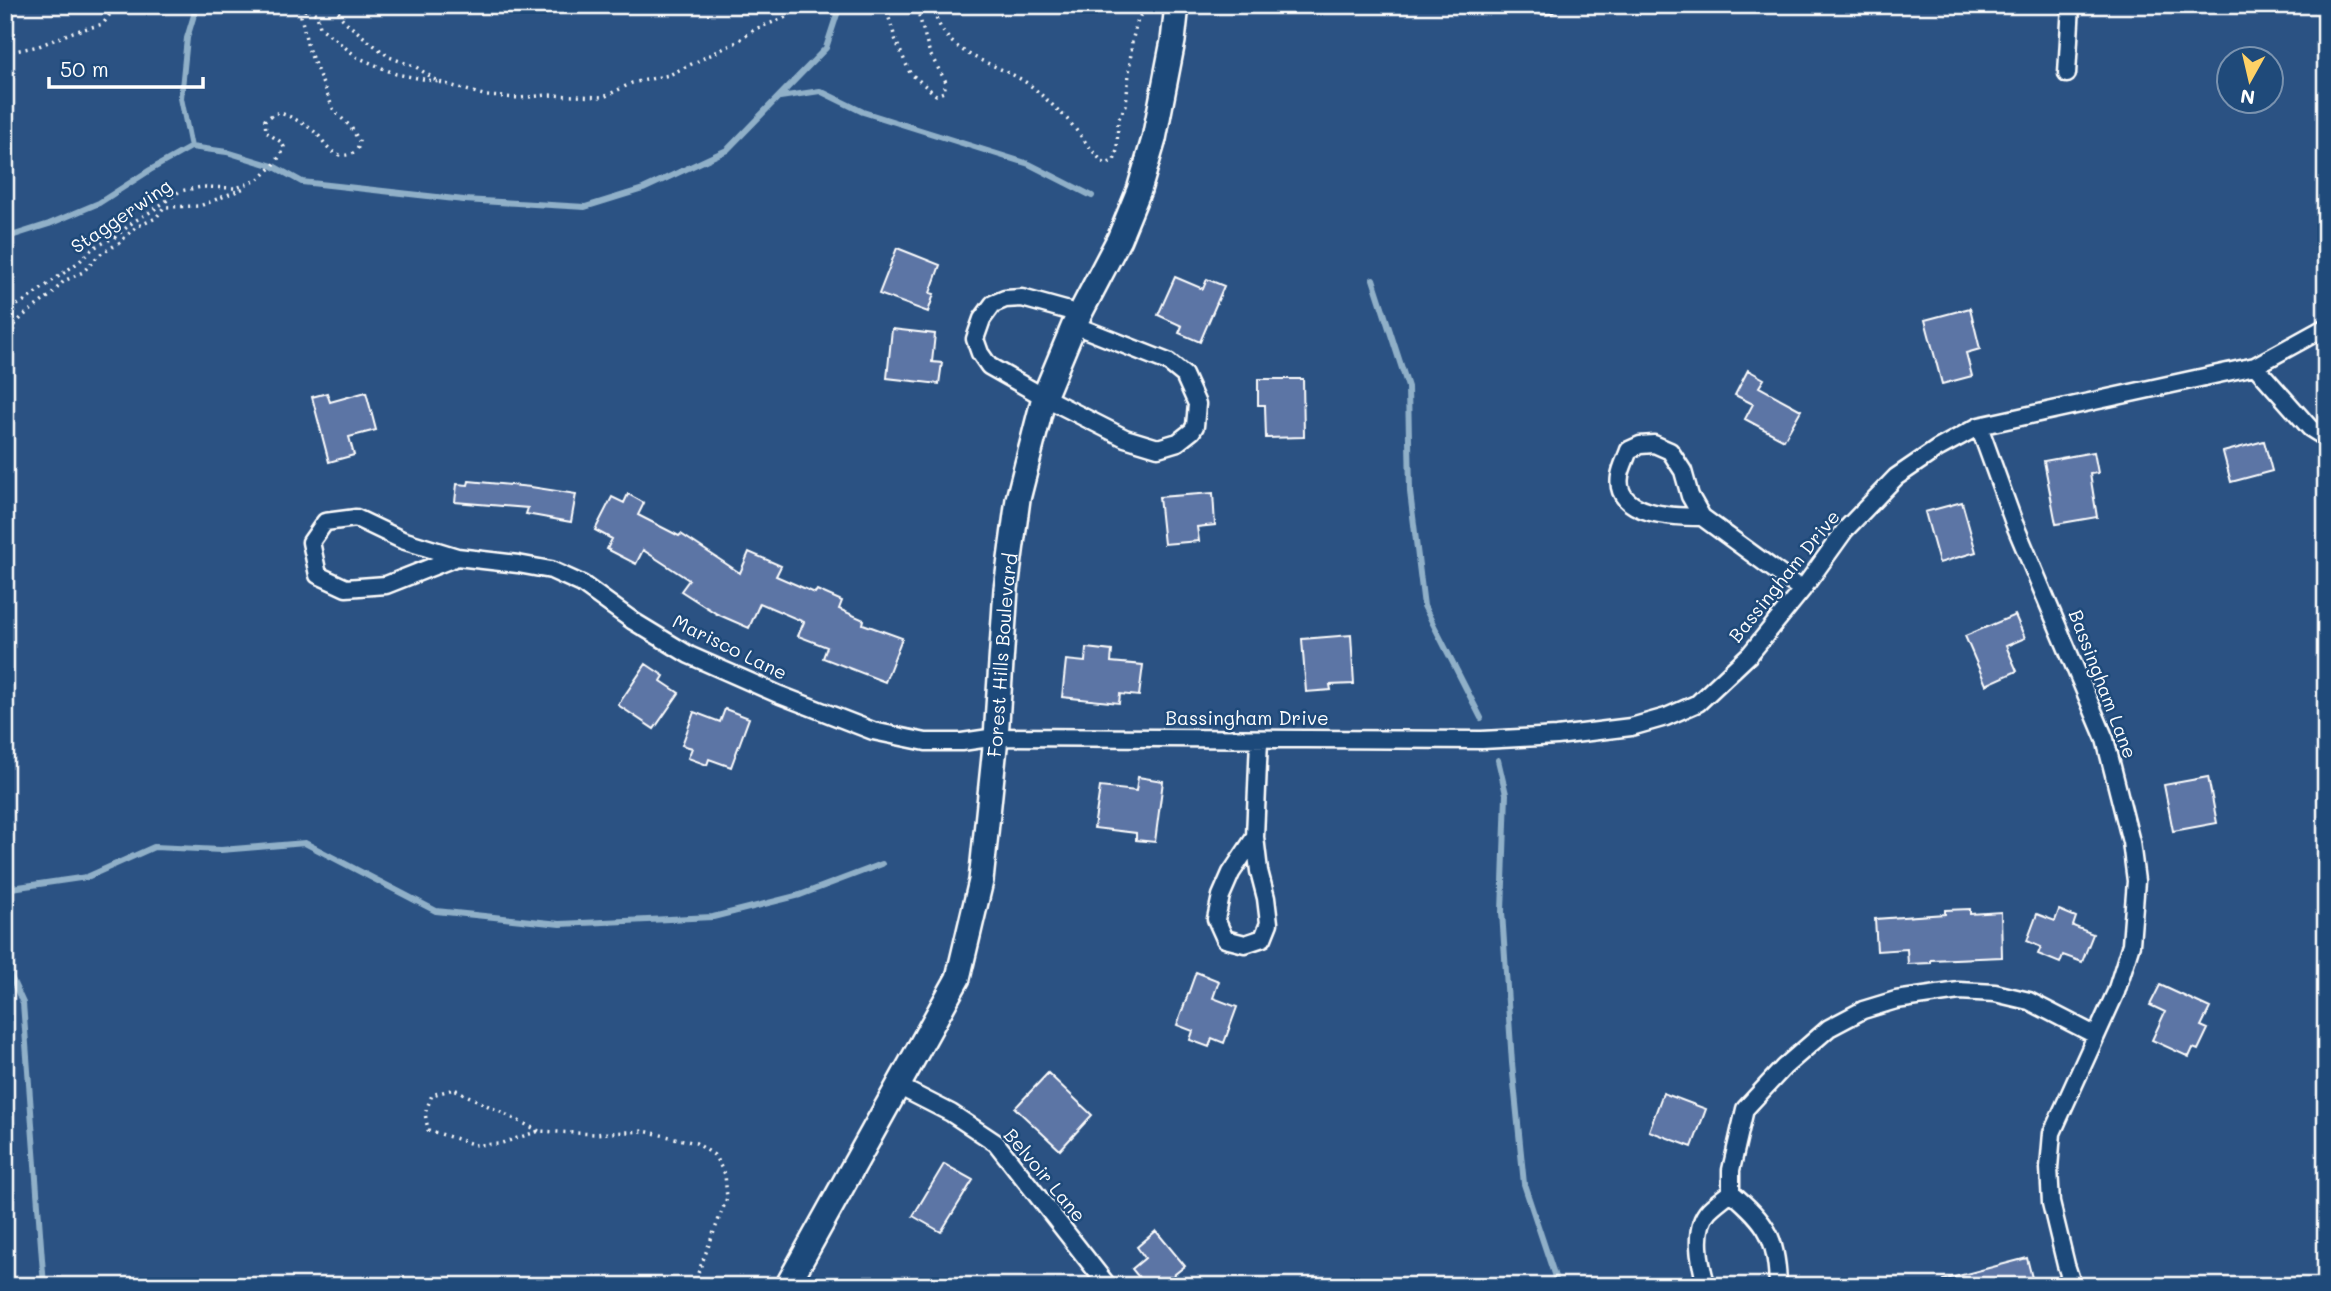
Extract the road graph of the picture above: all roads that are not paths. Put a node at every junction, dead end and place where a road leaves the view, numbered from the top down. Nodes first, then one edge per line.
1 (1177, 5) edge
2 (2071, 5) edge
3 (2067, 74) dead end
4 (1077, 320) junction
5 (2326, 327) edge
6 (2255, 366) junction
7 (1044, 397) junction
8 (1979, 426) junction
9 (2326, 438) edge
10 (1702, 517) junction
11 (457, 557) junction
12 (1802, 590) junction
13 (996, 737) junction
14 (1259, 739) junction
15 (1255, 837) junction
16 (2095, 1035) junction
17 (900, 1087) junction
18 (1731, 1192) junction
19 (788, 1286) edge
20 (1108, 1286) edge
21 (1707, 1286) edge
22 (1778, 1286) edge
23 (2073, 1286) edge

1 - 4 main road, Forest Hills Boulevard
2 - 3 street
4 - 7 main road, Forest Hills Boulevard
4 - 7 street
4 - 7 street
5 - 6 street, Bassingham Drive
6 - 8 street, Bassingham Drive
6 - 9 street
7 - 13 main road, Forest Hills Boulevard
8 - 12 street, Bassingham Drive
8 - 16 street, Bassingham Lane
10 - 10 street
10 - 12 street
11 - 11 street, Marisco Lane
11 - 13 street, Marisco Lane
12 - 14 street, Bassingham Drive
13 - 14 street, Bassingham Drive
13 - 17 main road, Forest Hills Boulevard
14 - 15 street
15 - 15 street
16 - 18 street
16 - 23 street, Bassingham Lane
17 - 19 main road, Forest Hills Boulevard
17 - 20 street, Belvoir Lane
18 - 21 street
18 - 22 street

